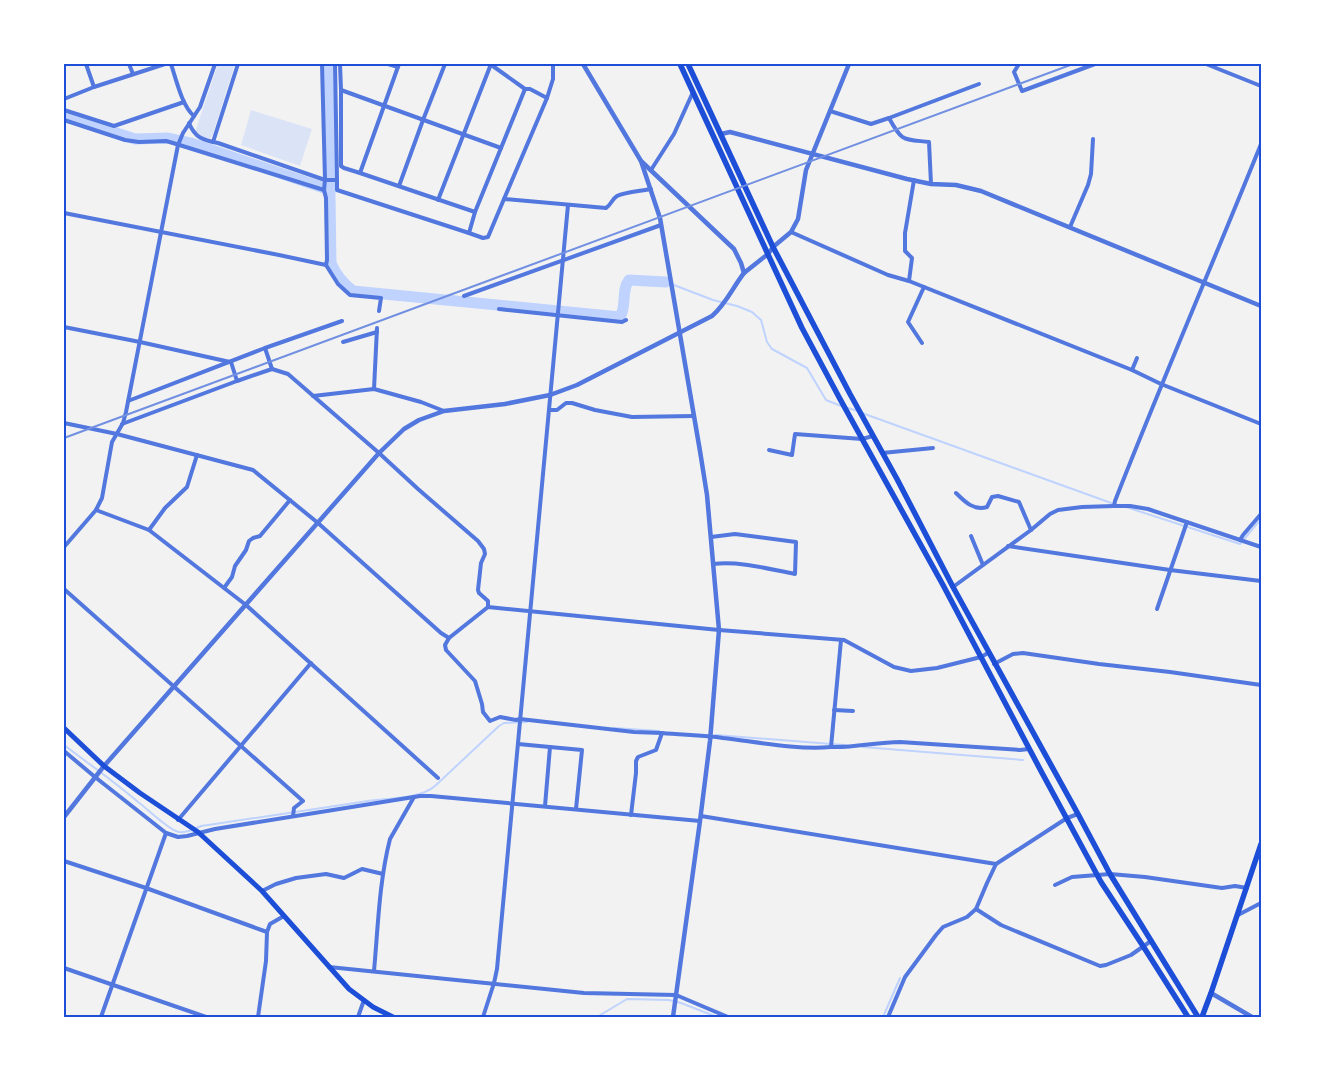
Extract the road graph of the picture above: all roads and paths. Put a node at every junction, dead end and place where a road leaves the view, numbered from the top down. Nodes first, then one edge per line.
1 (86, 64) edge
2 (129, 64) edge
3 (164, 64) edge
4 (171, 64) edge
5 (215, 64) edge
6 (238, 64) edge
7 (322, 64) edge
8 (334, 64) edge
9 (340, 64) edge
10 (388, 64) edge
11 (445, 64) edge
12 (490, 64) edge
13 (553, 64) edge
14 (583, 64) edge
15 (680, 64) edge
16 (688, 64) edge
17 (849, 64) edge
18 (1019, 64) edge
19 (1095, 64) edge
20 (1206, 64) edge
21 (398, 65) edge
22 (133, 74) junction
23 (979, 84) dead end
24 (1261, 86) edge
25 (94, 88) junction
26 (525, 89) junction
27 (341, 90) junction
28 (693, 92) junction
29 (546, 98) junction
30 (64, 99) edge
31 (184, 102) junction
32 (384, 105) junction
33 (64, 110) edge
34 (830, 111) junction
35 (194, 116) junction
36 (889, 118) junction
37 (64, 120) edge
38 (423, 120) junction
39 (189, 123) junction
40 (463, 134) junction
41 (721, 134) junction
42 (1093, 139) dead end
43 (213, 142) junction
44 (1261, 144) edge
45 (178, 145) junction
46 (501, 148) junction
47 (813, 154) junction
48 (641, 161) junction
49 (651, 170) junction
50 (302, 172) junction
51 (360, 173) junction
52 (325, 180) junction
53 (336, 180) junction
54 (914, 180) junction
55 (298, 181) junction
56 (931, 184) junction
57 (399, 186) junction
58 (651, 189) junction
59 (324, 190) junction
60 (504, 199) junction
61 (438, 200) junction
62 (568, 205) junction
63 (476, 212) junction
64 (64, 213) edge
65 (661, 225) junction
66 (1070, 227) junction
67 (162, 232) junction
68 (790, 232) junction
69 (469, 233) junction
70 (773, 246) junction
71 (768, 254) junction
72 (563, 260) junction
73 (326, 265) junction
74 (744, 273) junction
75 (909, 281) junction
76 (1205, 282) junction
77 (924, 287) junction
78 (464, 296) dead end
79 (1261, 306) edge
80 (499, 309) dead end
81 (379, 311) dead end
82 (558, 315) junction
83 (626, 320) dead end
84 (342, 321) dead end
85 (64, 327) edge
86 (680, 334) junction
87 (140, 342) junction
88 (343, 342) dead end
89 (922, 343) dead end
90 (265, 348) junction
91 (1137, 358) dead end
92 (231, 362) junction
93 (272, 369) junction
94 (1132, 370) junction
95 (236, 381) junction
96 (1161, 384) junction
97 (374, 389) junction
98 (550, 395) junction
99 (313, 396) junction
100 (128, 401) junction
101 (549, 410) junction
102 (444, 411) junction
103 (694, 416) junction
104 (64, 423) edge
105 (122, 424) junction
106 (1261, 424) edge
107 (117, 434) junction
108 (873, 436) junction
109 (862, 439) junction
110 (933, 448) dead end
111 (770, 450) dead end
112 (379, 453) junction
113 (882, 453) junction
114 (197, 455) junction
115 (956, 493) dead end
116 (290, 500) junction
117 (1114, 506) junction
118 (96, 510) junction
119 (1261, 514) edge
120 (1187, 522) junction
121 (318, 523) junction
122 (149, 530) junction
123 (1031, 530) junction
124 (971, 536) dead end
125 (711, 537) junction
126 (1240, 540) junction
127 (1008, 546) junction
128 (64, 547) edge
129 (1261, 547) edge
130 (713, 564) junction
131 (983, 566) junction
132 (1170, 570) junction
133 (1261, 581) edge
134 (224, 588) junction
135 (953, 588) junction
136 (64, 589) edge
137 (246, 606) junction
138 (488, 607) junction
139 (1157, 609) dead end
140 (530, 611) junction
141 (719, 630) junction
142 (449, 638) junction
143 (841, 640) junction
144 (988, 653) junction
145 (981, 657) junction
146 (311, 663) junction
147 (994, 664) junction
148 (1261, 685) edge
149 (175, 687) junction
150 (834, 710) junction
151 (853, 711) dead end
152 (520, 719) junction
153 (64, 728) edge
154 (662, 733) junction
155 (710, 736) junction
156 (518, 744) junction
157 (242, 746) junction
158 (550, 747) junction
159 (830, 747) junction
160 (1029, 749) junction
161 (64, 751) edge
162 (104, 766) junction
163 (95, 778) junction
164 (438, 778) dead end
165 (414, 797) junction
166 (512, 804) junction
167 (544, 806) junction
168 (576, 810) junction
169 (1078, 814) junction
170 (631, 815) junction
171 (293, 816) junction
172 (64, 817) edge
173 (1067, 818) junction
174 (700, 819) junction
175 (178, 820) junction
176 (198, 832) junction
177 (166, 833) junction
178 (1261, 844) edge
179 (64, 861) edge
180 (996, 864) junction
181 (383, 874) junction
182 (1110, 874) junction
183 (1098, 876) junction
184 (1056, 885) dead end
185 (146, 888) junction
186 (1247, 888) junction
187 (262, 891) junction
188 (1261, 903) edge
189 (976, 909) junction
190 (1238, 915) junction
191 (284, 916) junction
192 (267, 932) junction
193 (1151, 942) junction
194 (1143, 946) junction
195 (329, 967) junction
196 (64, 968) edge
197 (374, 971) junction
198 (494, 983) junction
199 (112, 985) junction
200 (1211, 993) junction
201 (676, 995) junction
202 (364, 1000) junction
203 (101, 1017) edge
204 (206, 1017) edge
205 (258, 1017) edge
206 (358, 1017) edge
207 (393, 1017) edge
208 (483, 1017) edge
209 (673, 1017) edge
210 (728, 1017) edge
211 (888, 1017) edge
212 (1188, 1017) edge
213 (1198, 1017) edge
214 (1202, 1017) edge
215 (1252, 1017) edge

1 - 25 street
2 - 22 street
3 - 22 street
4 - 31 street
5 - 35 street
6 - 43 street
7 - 52 street
8 - 53 street
9 - 27 street
10 - 21 street
11 - 38 street
12 - 26 street
12 - 40 street
13 - 29 street
14 - 48 street
15 - 28 main road
16 - 41 main road
17 - 34 street
18 - 19 street
20 - 24 street
21 - 32 street
22 - 25 street
23 - 36 street
25 - 30 street
26 - 29 street
26 - 46 street
27 - 32 street
27 - 51 street
28 - 49 street
28 - 71 main road
29 - 60 street
31 - 33 street
31 - 35 street
32 - 38 street
32 - 51 street
34 - 36 street
34 - 47 street
35 - 39 street
36 - 56 street
37 - 45 street
38 - 40 street
38 - 57 street
39 - 43 street
39 - 45 street
40 - 46 street
40 - 61 street
41 - 47 street
41 - 70 main road
42 - 66 street
43 - 50 street
44 - 76 street
45 - 55 street
45 - 67 street
46 - 63 street
47 - 54 street
47 - 68 street
48 - 49 street
48 - 58 street
49 - 74 street
50 - 52 street
50 - 55 street
51 - 57 street
52 - 53 street
52 - 59 street
53 - 69 street
54 - 56 street
54 - 75 street
55 - 59 street
56 - 66 street
57 - 61 street
58 - 62 street
58 - 65 street
59 - 73 street
60 - 62 street
60 - 69 street
61 - 63 street
62 - 72 street
63 - 69 street
64 - 67 street
65 - 72 street
65 - 86 street
66 - 76 street
67 - 73 street
67 - 87 street
68 - 70 street
68 - 75 street
70 - 71 street
70 - 108 main road
71 - 74 street
71 - 109 main road
72 - 78 street
72 - 82 street
73 - 81 street
74 - 86 street
75 - 77 street
76 - 79 street
76 - 96 street
77 - 89 street
77 - 94 street
80 - 82 street
82 - 83 street
82 - 98 street
84 - 90 street
85 - 87 street
86 - 98 street
86 - 103 street
87 - 92 street
87 - 100 street
88 - 97 street
90 - 92 street
90 - 93 street
91 - 94 street
92 - 95 street
92 - 100 street
93 - 95 street
93 - 99 street
94 - 96 street
95 - 105 street
96 - 106 street
96 - 117 street
97 - 99 street
97 - 102 street
98 - 101 street
98 - 102 street
99 - 112 street
100 - 105 street
101 - 103 street
101 - 140 street
102 - 112 street
103 - 125 street
104 - 107 street
105 - 107 street
107 - 114 street
107 - 118 street
108 - 109 street
108 - 113 main road
109 - 111 street
109 - 145 main road
110 - 113 street
112 - 121 street
112 - 138 street
113 - 135 main road
114 - 116 street
114 - 122 street
115 - 123 street
116 - 121 street
116 - 134 street
117 - 120 street
117 - 123 street
118 - 122 street
118 - 128 street
119 - 126 street
120 - 126 street
120 - 132 street
121 - 137 street
121 - 142 street
122 - 134 street
123 - 127 street
124 - 131 street
125 - 130 street
125 - 130 street
126 - 129 street
127 - 131 street
127 - 132 street
130 - 141 street
131 - 135 street
132 - 133 street
132 - 139 street
134 - 137 street
135 - 144 main road
136 - 149 street
137 - 146 street
137 - 149 street
138 - 140 street
138 - 142 street
140 - 141 street
140 - 152 street
141 - 143 street
141 - 155 street
142 - 152 street
143 - 145 street
143 - 150 street
144 - 145 street
144 - 147 main road
145 - 160 main road
146 - 157 street
146 - 164 street
147 - 148 street
147 - 169 main road
149 - 157 street
149 - 162 street
150 - 151 street
150 - 159 street
152 - 154 street
152 - 156 street
153 - 162 main road
154 - 155 street
154 - 170 street
155 - 159 street
155 - 174 street
156 - 158 street
156 - 166 street
157 - 171 street
157 - 175 street
158 - 167 street
158 - 168 street
159 - 160 street
160 - 173 main road
161 - 163 street
162 - 163 street
162 - 175 main road
163 - 172 street
163 - 177 street
165 - 166 street
165 - 171 street
165 - 181 street
166 - 167 street
166 - 198 street
167 - 168 street
168 - 170 street
169 - 173 street
169 - 182 main road
170 - 174 street
171 - 176 street
173 - 180 street
173 - 183 main road
174 - 180 street
174 - 201 street
175 - 176 main road
176 - 177 street
176 - 187 main road
177 - 185 street
178 - 186 main road
179 - 185 street
180 - 189 street
181 - 187 street
181 - 197 street
182 - 183 street
182 - 186 street
182 - 193 main road
183 - 184 street
183 - 194 main road
185 - 192 street
185 - 199 street
186 - 190 main road
187 - 191 main road
188 - 190 street
189 - 194 street
189 - 211 street
190 - 200 main road
191 - 192 street
191 - 195 main road
192 - 205 street
193 - 194 street
193 - 213 main road
194 - 212 main road
195 - 197 street
195 - 202 main road
196 - 199 street
197 - 198 street
198 - 201 street
198 - 208 street
199 - 203 street
199 - 204 street
200 - 214 main road
200 - 215 street
201 - 209 street
201 - 210 street
202 - 206 street
202 - 207 main road

